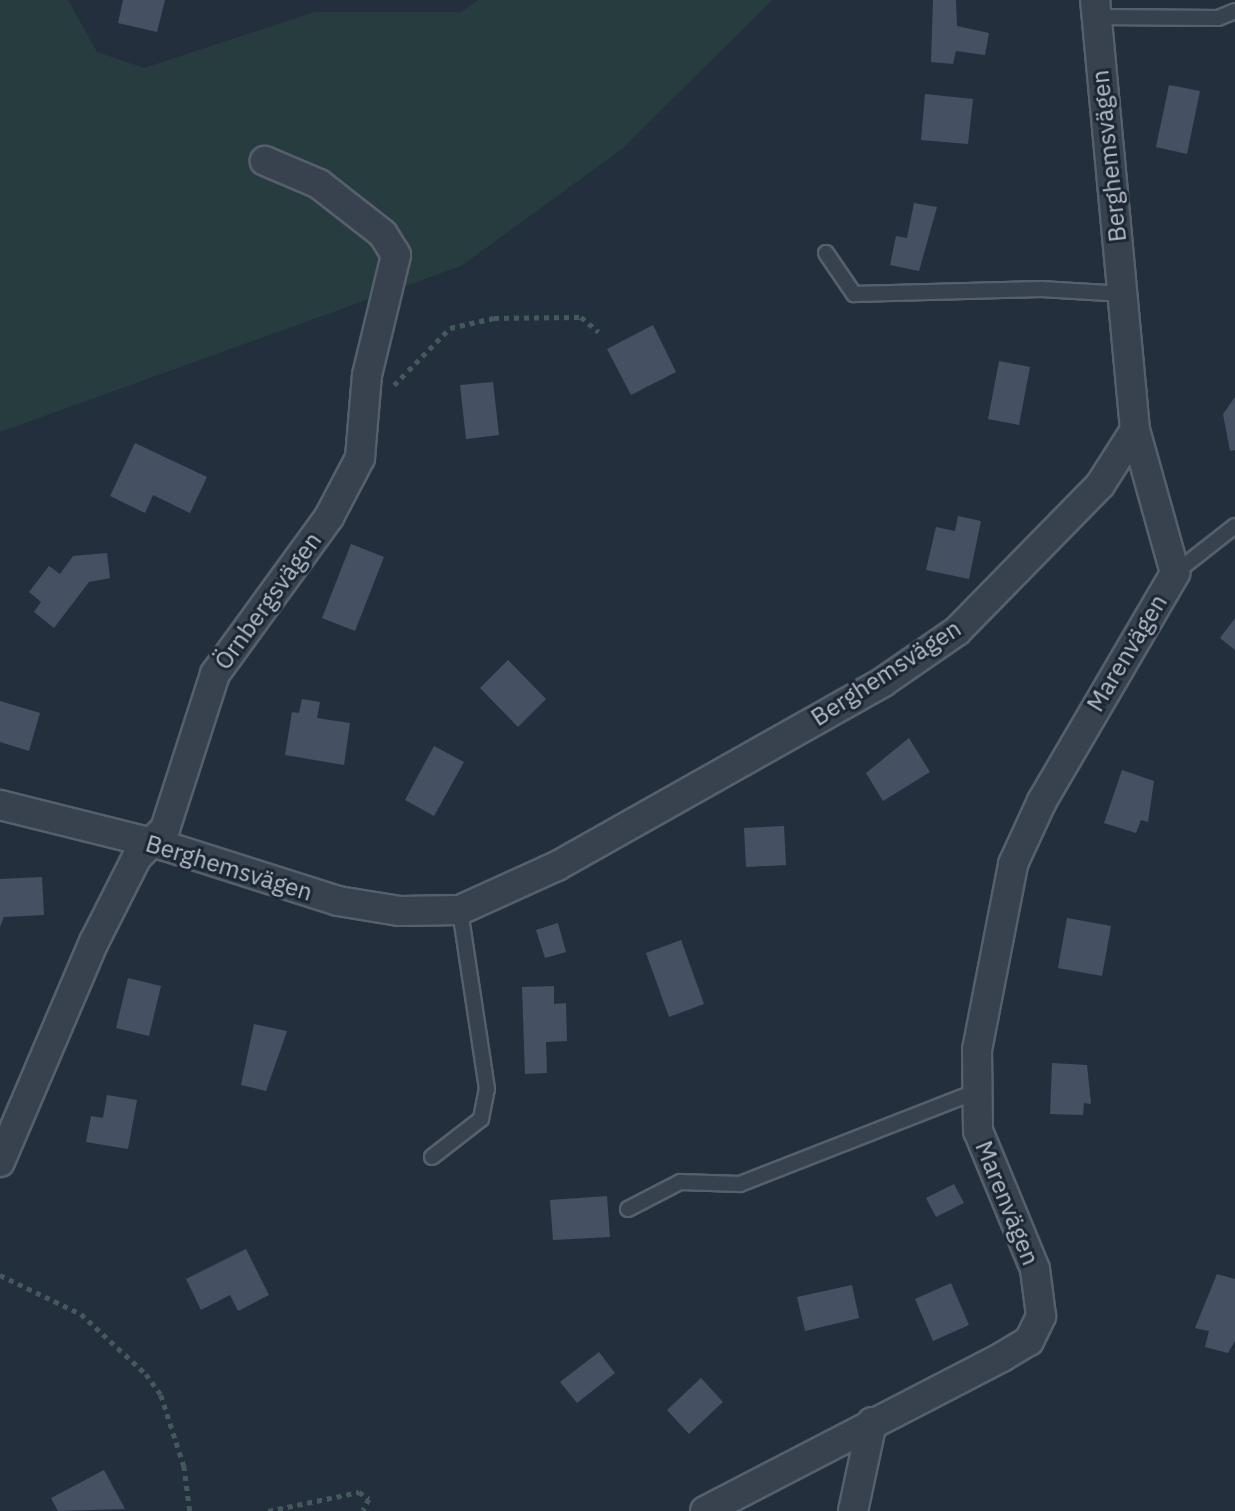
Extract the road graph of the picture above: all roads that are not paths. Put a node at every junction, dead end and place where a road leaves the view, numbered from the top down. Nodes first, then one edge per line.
1 (1096, 8) edge
2 (1235, 11) edge
3 (265, 161) dead end
4 (826, 253) dead end
5 (1125, 294) junction
6 (1135, 430) junction
7 (1235, 526) edge
8 (1175, 573) junction
9 (0, 805) edge
10 (152, 845) junction
11 (460, 910) junction
12 (977, 1091) junction
13 (432, 1157) dead end
14 (0, 1162) edge
15 (628, 1209) dead end
16 (872, 1422) junction
17 (705, 1511) edge
18 (853, 1511) edge

1 - 2 lane, Berghemsvägen
1 - 5 street, Berghemsvägen
3 - 10 street, Örnbergsvägen
4 - 5 lane
5 - 6 street, Berghemsvägen
6 - 8 street, Marenvägen
6 - 11 street, Berghemsvägen
7 - 8 lane, Marenvägen
8 - 12 street, Marenvägen
9 - 10 street, Berghemsvägen
10 - 11 street, Berghemsvägen
10 - 14 street, Örnbergsvägen
11 - 13 lane
12 - 15 lane
12 - 16 street, Marenvägen
16 - 17 street, Marenvägen
16 - 18 street

